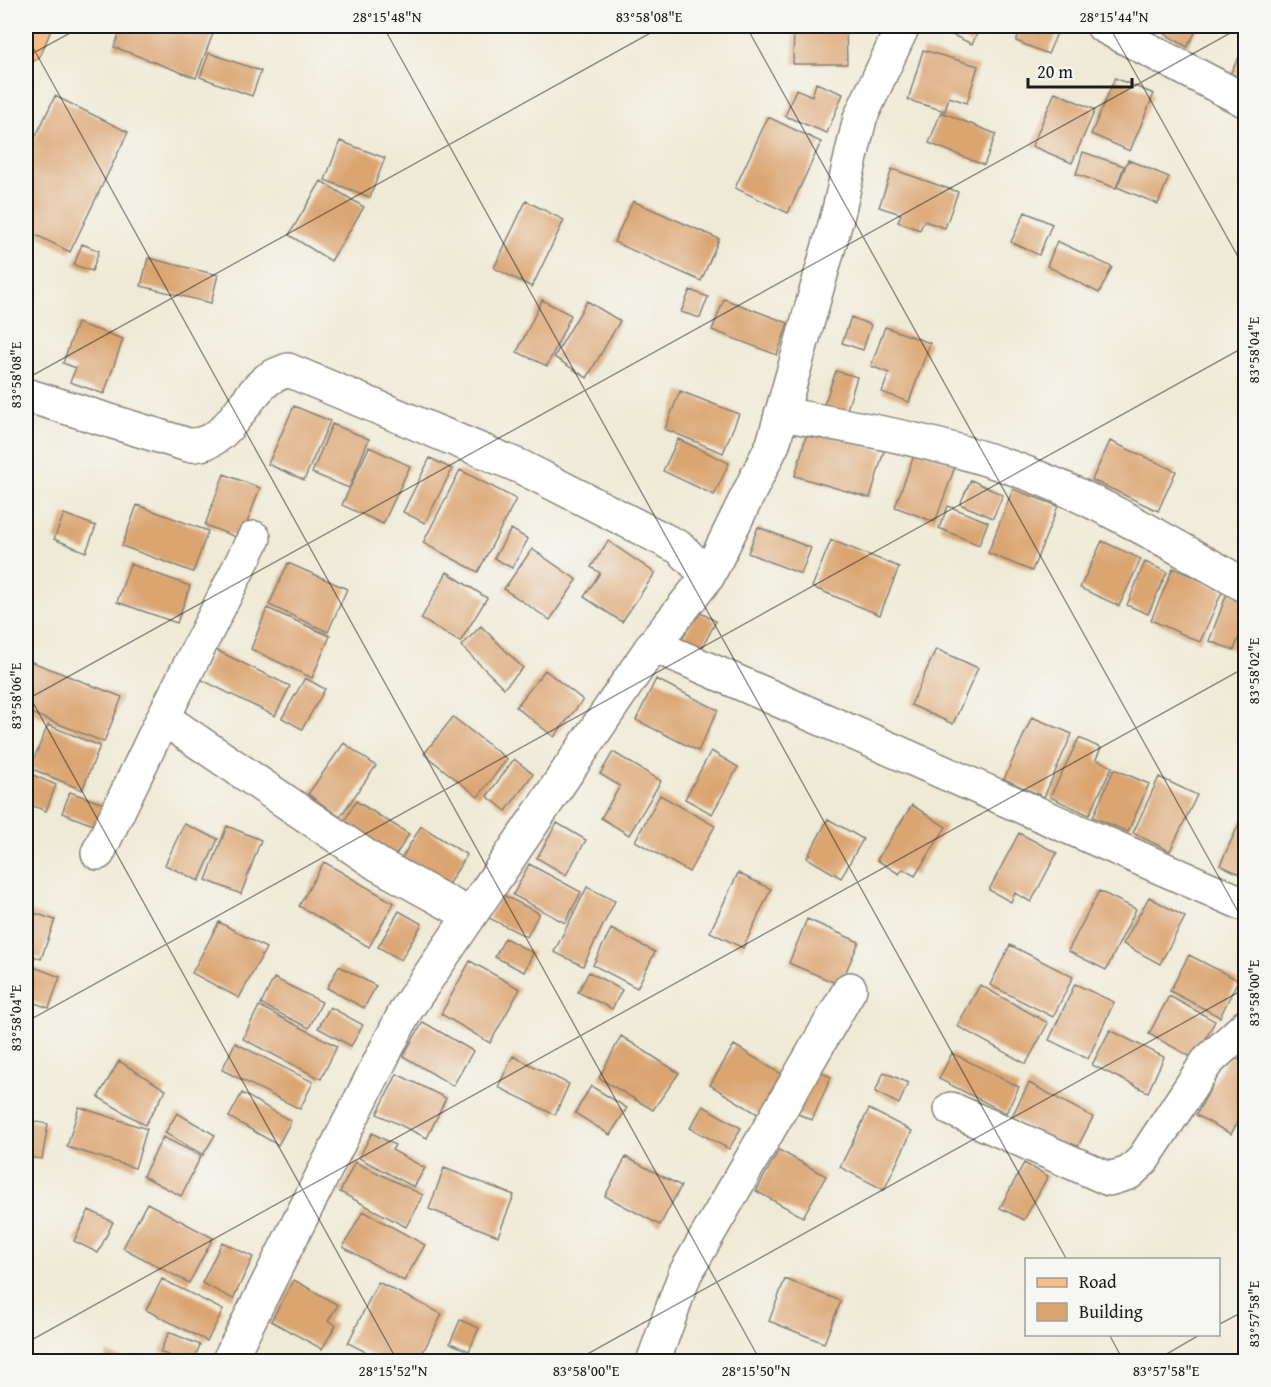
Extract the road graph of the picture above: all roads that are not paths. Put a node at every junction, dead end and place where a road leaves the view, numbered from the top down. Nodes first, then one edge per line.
1 (34, 26) edge
2 (903, 26) edge
3 (1103, 26) edge
4 (26, 46) edge
5 (1245, 101) edge
6 (26, 395) edge
7 (781, 414) junction
8 (254, 538) dead end
9 (708, 576) junction
10 (1245, 586) edge
11 (653, 645) junction
12 (163, 718) junction
13 (98, 853) dead end
14 (1245, 905) edge
15 (468, 915) junction
16 (850, 989) dead end
17 (1245, 1026) edge
18 (951, 1109) dead end
19 (228, 1362) edge
20 (653, 1362) edge

1 - 4 main road
2 - 7 street
3 - 5 street
6 - 9 street
7 - 9 street
7 - 10 street
8 - 12 street
9 - 11 street
11 - 14 street
11 - 15 street
12 - 13 street
12 - 15 street
15 - 19 street
16 - 20 street
17 - 18 street

